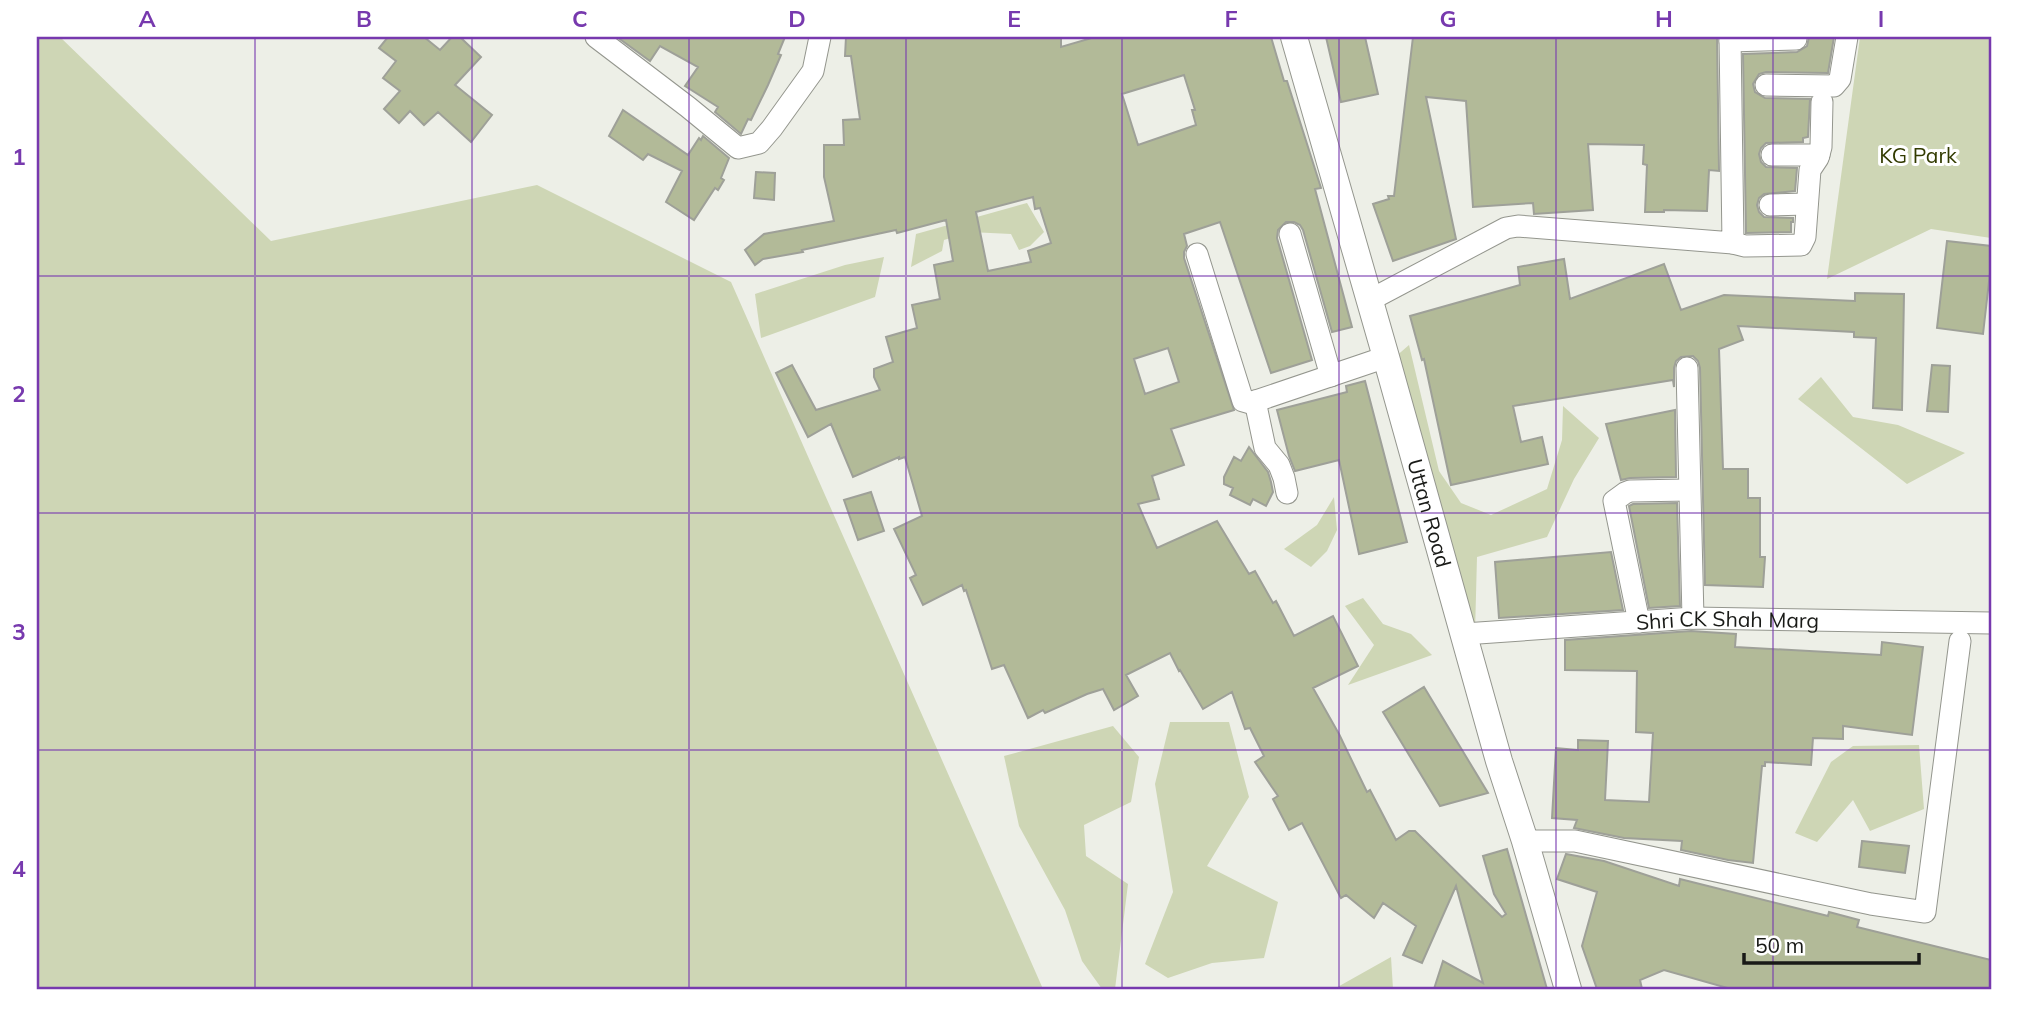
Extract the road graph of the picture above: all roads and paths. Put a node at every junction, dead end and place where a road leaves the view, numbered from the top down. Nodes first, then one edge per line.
1 (596, 37) edge
2 (820, 37) edge
3 (1294, 37) edge
4 (1847, 37) edge
5 (1730, 39) edge
6 (1796, 39) dead end
7 (1766, 85) dead end
8 (1822, 102) dead end
9 (1772, 155) dead end
10 (1819, 155) junction
11 (1807, 204) junction
12 (1770, 205) dead end
13 (1290, 234) dead end
14 (1733, 243) junction
15 (1197, 254) dead end
16 (1370, 300) junction
17 (1386, 357) junction
18 (1687, 368) dead end
19 (1331, 376) junction
20 (1255, 401) junction
21 (1689, 490) junction
22 (1287, 493) dead end
23 (1693, 618) junction
24 (1639, 622) junction
25 (1991, 623) edge
26 (1464, 634) junction
27 (1960, 641) dead end
28 (1525, 841) junction
29 (1568, 989) edge

1 - 2 street
3 - 16 street, Uttan Road
4 - 7 street
5 - 6 street
5 - 14 street
8 - 10 street
9 - 10 street
10 - 11 street
11 - 12 street
11 - 14 street
13 - 19 street
14 - 16 street
15 - 20 street
16 - 17 street, Uttan Road
17 - 19 street
17 - 26 street, Uttan Road
18 - 21 street
19 - 20 street
20 - 22 street
21 - 23 street
21 - 24 street
23 - 24 street, Shri CK Shah Marg
23 - 25 street, Shri CK Shah Marg
24 - 26 street, Shri CK Shah Marg
26 - 28 street, Uttan Road
27 - 28 street
28 - 29 street, Uttan Road

